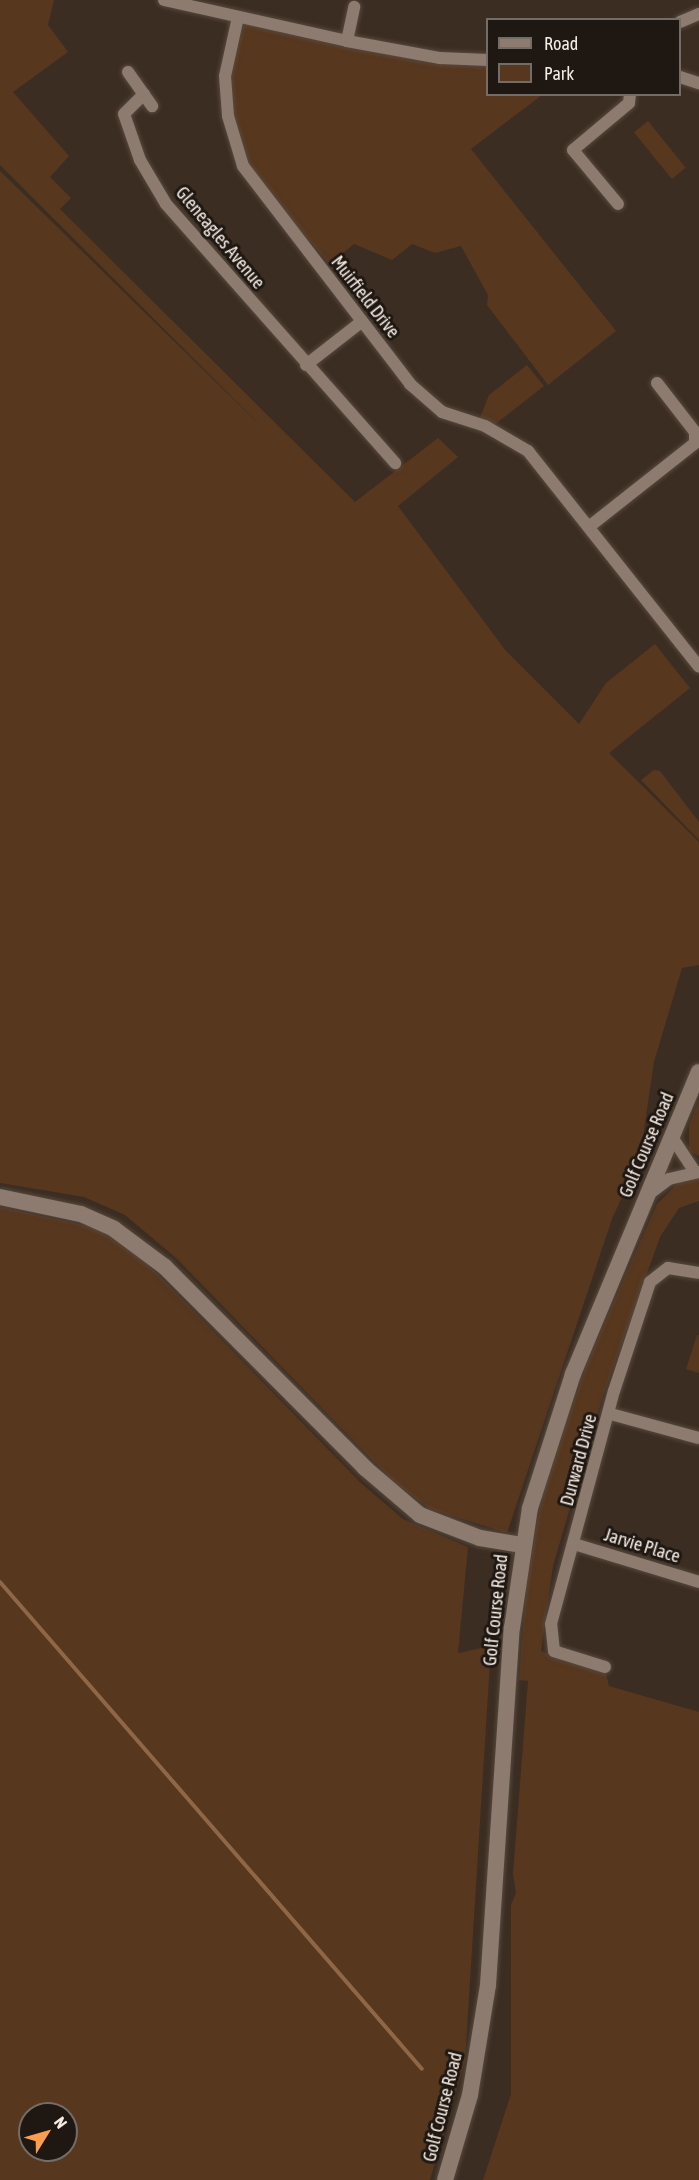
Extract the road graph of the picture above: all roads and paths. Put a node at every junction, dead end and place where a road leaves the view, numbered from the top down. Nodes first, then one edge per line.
1 (164, 0) edge
2 (354, 8) dead end
3 (699, 14) edge
4 (238, 17) junction
5 (681, 22) edge
6 (347, 41) junction
7 (486, 60) edge
8 (128, 72) dead end
9 (681, 77) edge
10 (699, 83) edge
11 (144, 94) junction
12 (630, 96) edge
13 (152, 106) dead end
14 (618, 204) dead end
15 (361, 322) junction
16 (306, 365) junction
17 (657, 383) dead end
18 (395, 463) dead end
19 (590, 526) junction
20 (695, 653) edge
21 (699, 667) edge
22 (699, 1071) edge
23 (672, 1137) junction
24 (697, 1172) edge
25 (0, 1197) edge
26 (646, 1197) junction
27 (699, 1273) edge
28 (610, 1414) junction
29 (699, 1438) edge
30 (574, 1544) junction
31 (522, 1545) junction
32 (699, 1582) edge
33 (605, 1667) dead end
34 (445, 2180) edge

1 - 4 street
2 - 6 street
3 - 5 street
4 - 6 street
4 - 15 street, Muirfield Drive
6 - 7 street
8 - 11 street
9 - 10 street
11 - 13 street
11 - 16 street, Gleneagles Avenue
12 - 14 street
15 - 16 street
15 - 19 street, Muirfield Drive
16 - 18 street, Gleneagles Avenue
17 - 19 street
19 - 20 street, Muirfield Drive
20 - 21 street, Muirfield Drive
22 - 23 street, Golf Course Road
23 - 24 street
23 - 26 street, Golf Course Road
24 - 26 street
25 - 31 street
26 - 31 street, Golf Course Road
27 - 28 street, Durward Drive
28 - 29 street
28 - 30 street, Durward Drive
30 - 32 street, Jarvie Place
30 - 33 street, Durward Drive
31 - 34 street, Golf Course Road

